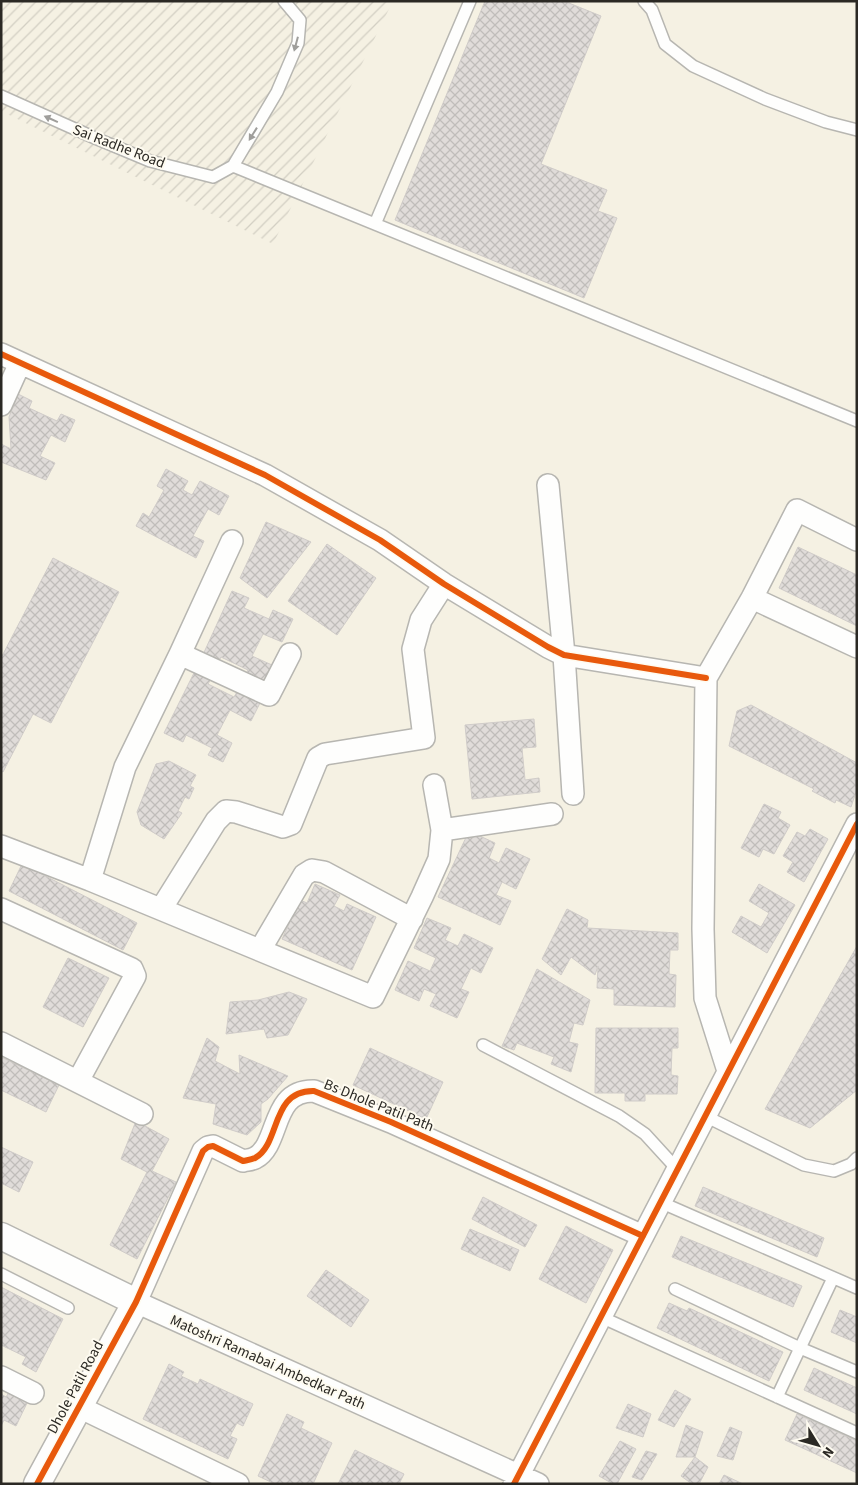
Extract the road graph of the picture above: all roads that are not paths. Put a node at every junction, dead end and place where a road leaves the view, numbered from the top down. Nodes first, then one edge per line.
1 (284, 1) edge
2 (470, 1) edge
3 (644, 1) edge
4 (1, 96) edge
5 (857, 130) edge
6 (233, 166) junction
7 (375, 224) junction
8 (11, 358) edge
9 (1, 405) edge
10 (857, 421) edge
11 (548, 485) dead end
12 (857, 540) edge
13 (232, 541) dead end
14 (444, 584) junction
15 (752, 598) junction
16 (857, 647) edge
17 (180, 654) junction
18 (290, 654) dead end
19 (564, 654) junction
20 (706, 678) junction
21 (434, 785) dead end
22 (573, 794) dead end
23 (552, 814) dead end
24 (857, 824) edge
25 (442, 830) junction
26 (2, 847) edge
27 (90, 880) junction
28 (1, 908) edge
29 (161, 909) junction
30 (412, 919) junction
31 (260, 950) junction
32 (1, 1043) edge
33 (483, 1045) dead end
34 (728, 1071) junction
35 (78, 1081) junction
36 (142, 1114) dead end
37 (705, 1116) junction
38 (857, 1158) edge
39 (677, 1169) junction
40 (660, 1202) junction
41 (2, 1236) edge
42 (643, 1236) junction
43 (1, 1274) edge
44 (833, 1278) junction
45 (857, 1288) edge
46 (675, 1289) dead end
47 (136, 1302) junction
48 (68, 1308) dead end
49 (601, 1317) junction
50 (800, 1348) junction
51 (857, 1372) edge
52 (1, 1378) edge
53 (33, 1393) dead end
54 (777, 1397) junction
55 (79, 1407) junction
56 (857, 1433) edge
57 (516, 1479) edge
58 (37, 1484) edge
59 (238, 1484) edge
60 (538, 1484) edge

1 -> 6 lane
2 - 7 lane
3 - 5 lane
6 -> 4 lane, Sai Radhe Road
6 - 7 lane
7 - 10 lane
8 - 9 street
8 - 14 street
11 - 19 street
12 - 15 street
13 - 17 street
14 - 19 street
14 - 29 street
15 - 16 street
15 - 20 street
17 - 18 street
17 - 27 street
19 - 20 street
19 - 22 street
20 - 34 street
21 - 25 street
23 - 25 street
24 - 34 street
25 - 30 street
26 - 27 street
27 - 29 street
28 - 35 street
29 - 31 street
30 - 31 street
30 - 31 street
32 - 35 street
33 - 39 lane
34 - 37 street
35 - 36 street
37 - 38 lane
37 - 39 street
39 - 40 street
40 - 42 street
40 - 44 lane
41 - 47 street, Matoshri Ramabai Ambedkar Path
42 - 47 street, Bs Dhole Patil Path
42 - 49 street
43 - 48 lane
44 - 45 lane
44 - 50 lane
46 - 50 lane
47 - 55 street, Dhole Patil Road
47 - 57 street, Matoshri Ramabai Ambedkar Path
49 - 54 lane
49 - 57 street
50 - 51 lane
50 - 54 lane
52 - 53 street
54 - 56 lane
55 - 58 street, Dhole Patil Road
55 - 59 street
57 - 60 street, Matoshri Ramabai Ambedkar Path

